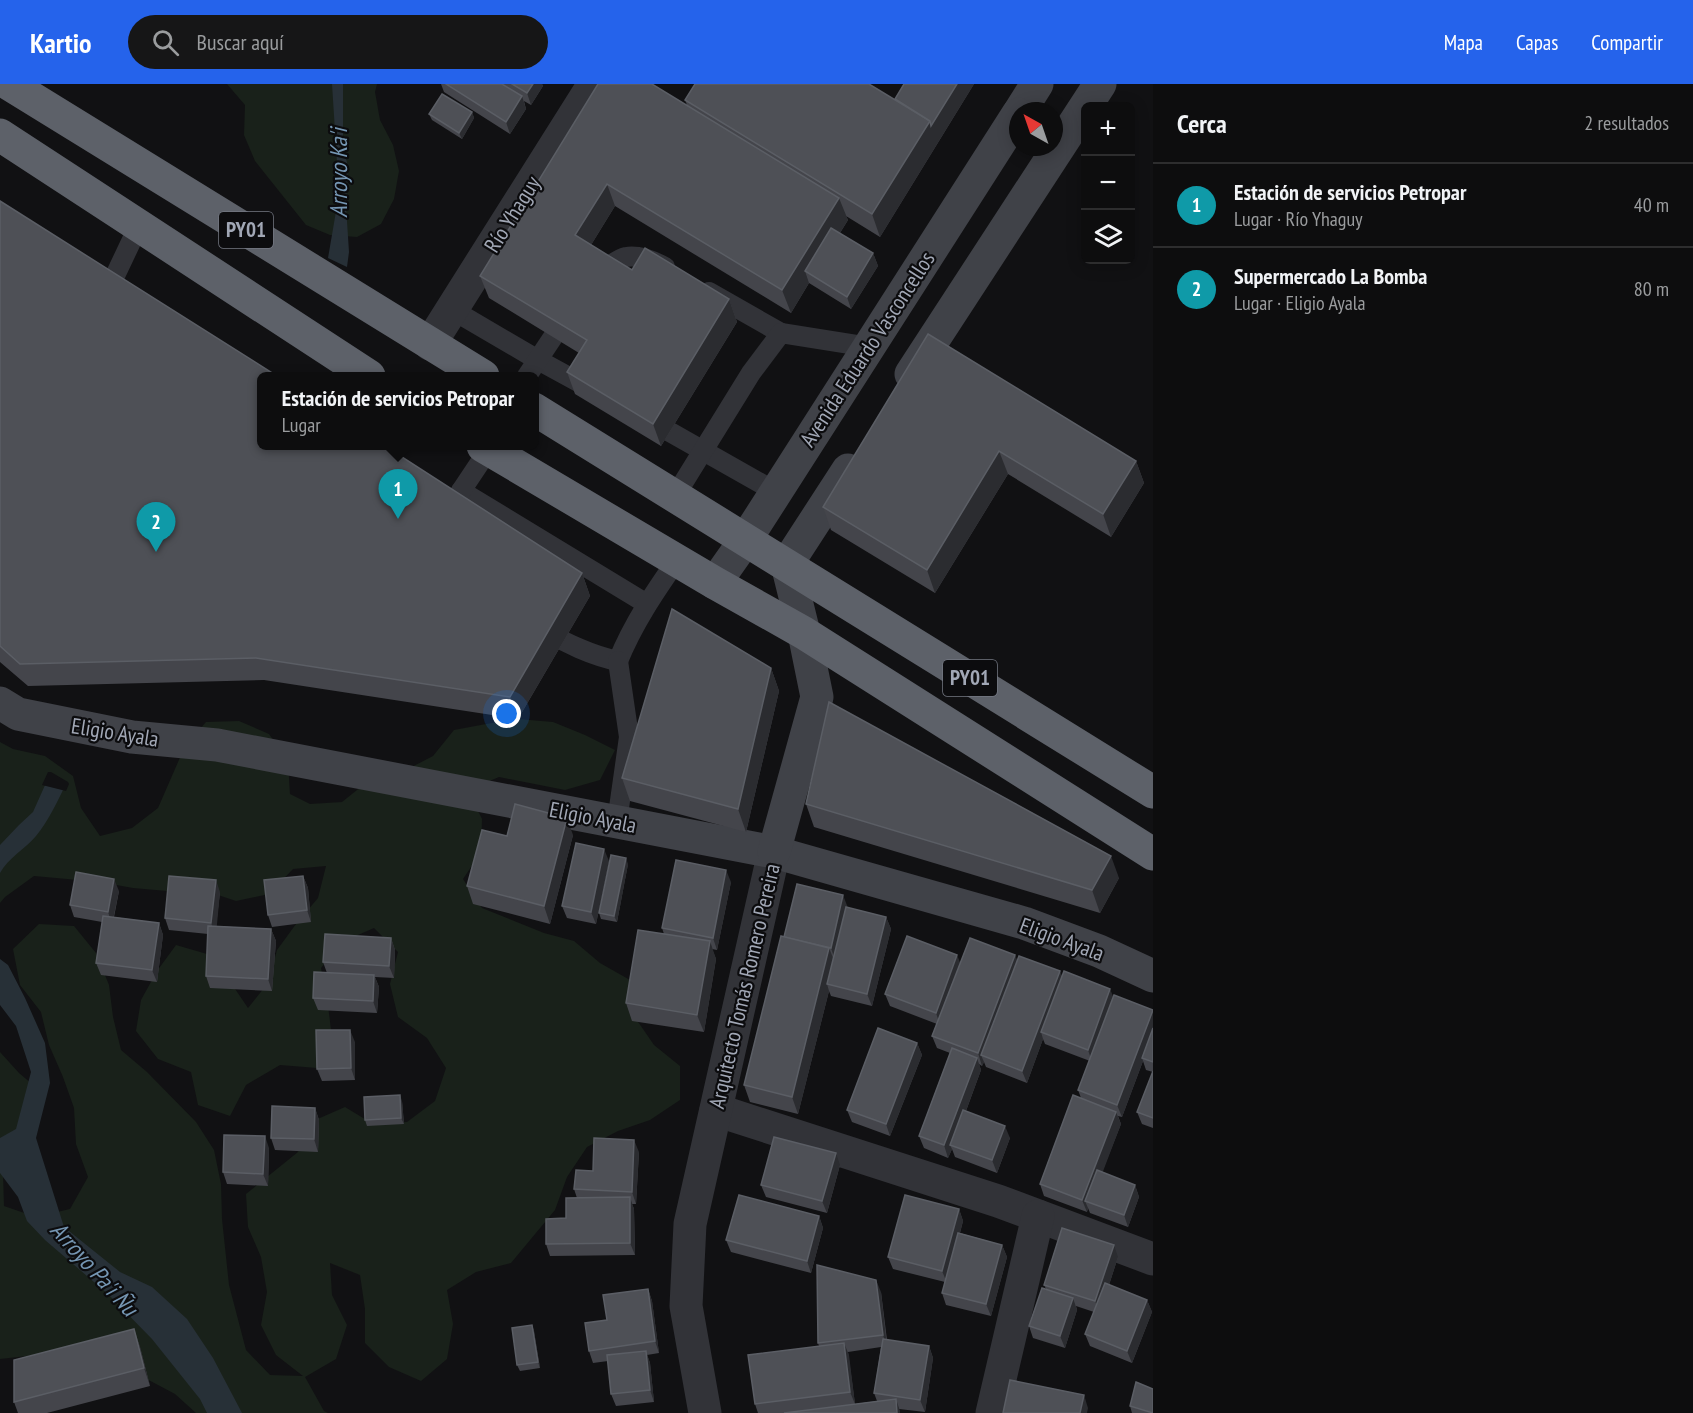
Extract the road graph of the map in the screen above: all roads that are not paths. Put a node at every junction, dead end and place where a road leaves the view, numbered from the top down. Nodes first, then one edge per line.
1 (9, 84) edge
2 (594, 84) edge
3 (1037, 84) edge
4 (1100, 84) edge
5 (1026, 102) edge
6 (1009, 129) edge
7 (0, 135) edge
8 (139, 225) junction
9 (603, 269) edge
10 (452, 309) junction
11 (102, 319) edge
12 (781, 333) junction
13 (553, 337) edge
14 (430, 344) junction
15 (869, 347) junction
16 (538, 360) junction
17 (359, 372) edge
18 (476, 372) edge
19 (530, 372) edge
20 (582, 384) edge
21 (898, 394) edge
22 (539, 412) edge
23 (670, 432) dead end
24 (865, 444) edge
25 (484, 450) edge
26 (491, 450) edge
27 (703, 451) junction
28 (461, 491) junction
29 (776, 492) junction
30 (675, 496) junction
31 (446, 535) edge
32 (746, 539) junction
33 (677, 560) junction
34 (787, 564) junction
35 (715, 583) junction
36 (647, 604) junction
37 (520, 618) edge
38 (804, 633) junction
39 (618, 660) junction
40 (9, 708) edge
41 (1153, 792) edge
42 (617, 822) junction
43 (774, 852) junction
44 (1153, 854) edge
45 (1153, 976) edge
46 (716, 1110) junction
47 (1038, 1216) junction
48 (1153, 1259) edge
49 (705, 1413) edge
50 (992, 1413) edge

1 - 14 highway, PY01
2 - 10 street, Río Yhaguy
3 - 5 street, Avenida Eduardo Vasconcellos
4 - 21 street
6 - 15 street, Avenida Eduardo Vasconcellos
7 - 8 highway, PY01
8 - 11 lane
8 - 17 highway, PY01
9 - 12 lane
10 - 14 street, Río Yhaguy
10 - 16 lane
12 - 15 lane
12 - 27 lane
13 - 16 lane
14 - 18 highway, PY01
15 - 29 street, Avenida Eduardo Vasconcellos
16 - 19 lane
16 - 20 lane
22 - 30 highway, PY01
23 - 27 lane
24 - 34 street
25 - 28 lane
26 - 33 highway, PY01
27 - 29 lane
27 - 30 lane
28 - 31 lane
28 - 36 lane
29 - 32 street, Avenida Eduardo Vasconcellos
30 - 32 highway, PY01
32 - 34 highway, PY01
32 - 35 street, Avenida Eduardo Vasconcellos
33 - 35 highway, PY01
33 - 36 lane
34 - 38 street, Arquitecto Tomás Romero Pereira
34 - 41 highway, PY01
35 - 38 highway, PY01
36 - 39 lane
37 - 39 lane
38 - 43 street, Arquitecto Tomás Romero Pereira
38 - 44 highway, PY01
39 - 42 lane
40 - 42 street, Eligio Ayala
42 - 43 street, Eligio Ayala
43 - 45 street, Eligio Ayala
43 - 46 street, Arquitecto Tomás Romero Pereira
46 - 47 street
46 - 49 street, Arquitecto Tomás Romero Pereira
47 - 48 street
47 - 50 street

